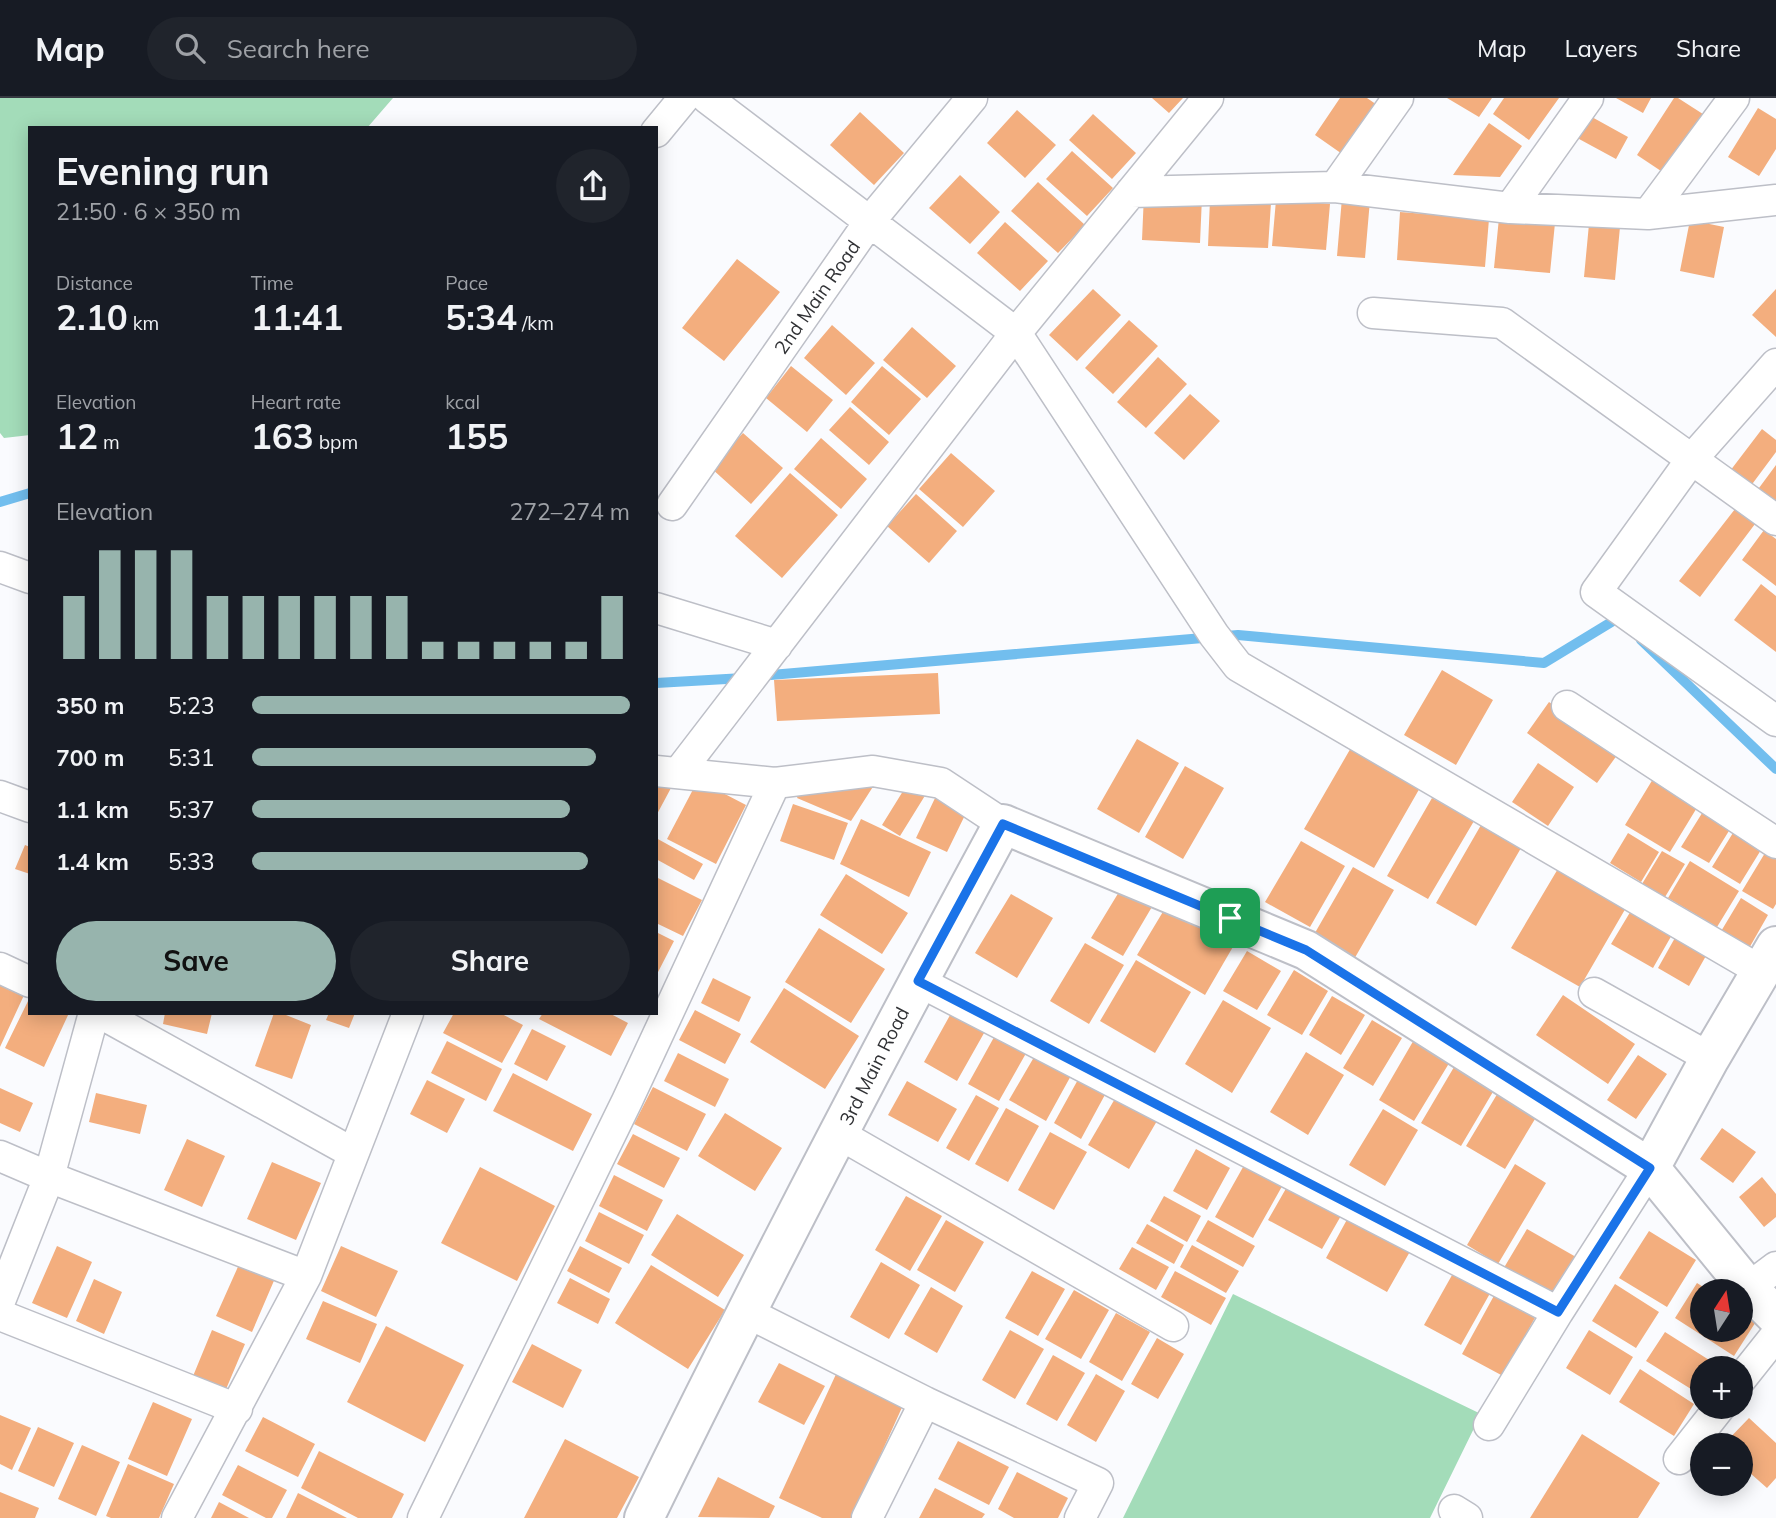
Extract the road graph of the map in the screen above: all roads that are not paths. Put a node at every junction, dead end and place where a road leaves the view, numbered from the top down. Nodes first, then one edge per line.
1 (684, 98) edge
2 (707, 98) edge
3 (972, 98) edge
4 (1208, 98) edge
5 (1398, 98) edge
6 (1588, 98) edge
7 (1734, 98) edge
8 (658, 130) edge
9 (1335, 187) junction
10 (1131, 192) junction
11 (1776, 200) edge
12 (1510, 208) junction
13 (1648, 214) junction
14 (870, 221) junction
15 (1373, 313) dead end
16 (1016, 333) junction
17 (1776, 364) edge
18 (1691, 460) junction
19 (672, 505) dead end
20 (1776, 520) edge
21 (0, 567) edge
22 (28, 577) edge
23 (658, 609) edge
24 (770, 654) junction
25 (1567, 706) dead end
26 (1776, 722) edge
27 (668, 772) edge
28 (775, 783) junction
29 (0, 796) edge
30 (28, 806) edge
31 (1003, 824) junction
32 (1776, 843) edge
33 (1769, 959) edge
34 (0, 968) edge
35 (28, 981) edge
36 (918, 981) junction
37 (1594, 993) dead end
38 (93, 1015) edge
39 (104, 1015) edge
40 (407, 1015) edge
41 (1710, 1058) junction
42 (839, 1134) junction
43 (353, 1153) junction
44 (0, 1156) edge
45 (1650, 1168) junction
46 (49, 1177) junction
47 (306, 1276) junction
48 (1762, 1278) edge
49 (0, 1301) edge
50 (746, 1312) junction
51 (1558, 1312) junction
52 (0, 1315) edge
53 (1776, 1316) edge
54 (1174, 1326) dead end
55 (1776, 1335) edge
56 (1753, 1365) edge
57 (925, 1402) junction
58 (237, 1409) junction
59 (1711, 1419) edge
60 (1489, 1425) dead end
61 (1679, 1459) dead end
62 (177, 1518) edge
63 (423, 1518) edge
64 (644, 1518) edge
65 (867, 1518) edge
66 (1080, 1518) edge

1 - 8 street
2 - 14 street
3 - 14 street, 2nd Main Road
4 - 10 street
5 - 9 street
6 - 12 street
7 - 13 street
9 - 10 street
9 - 12 street
10 - 16 street
11 - 13 street
12 - 13 street
14 - 16 street
14 - 19 street, 2nd Main Road
15 - 18 street
16 - 24 street
16 - 33 street
17 - 18 street
18 - 20 street
18 - 26 street
21 - 22 street
23 - 24 street
24 - 27 street
25 - 32 street
27 - 28 street
28 - 31 street
28 - 63 street
29 - 30 street
31 - 36 street, 3rd Main Road
31 - 45 street
33 - 41 street
34 - 35 street
36 - 42 street, 3rd Main Road
36 - 51 street
37 - 41 street
38 - 46 street
39 - 43 street
40 - 43 street
41 - 45 street
42 - 50 street, 3rd Main Road
42 - 54 street
43 - 47 street
44 - 46 street
45 - 48 street
45 - 51 street
46 - 47 street
46 - 49 street
47 - 58 street
48 - 53 street
50 - 57 street
50 - 64 street, 3rd Main Road
51 - 60 street
52 - 58 street
55 - 56 street
57 - 65 street
57 - 66 street
58 - 62 street
59 - 61 street

